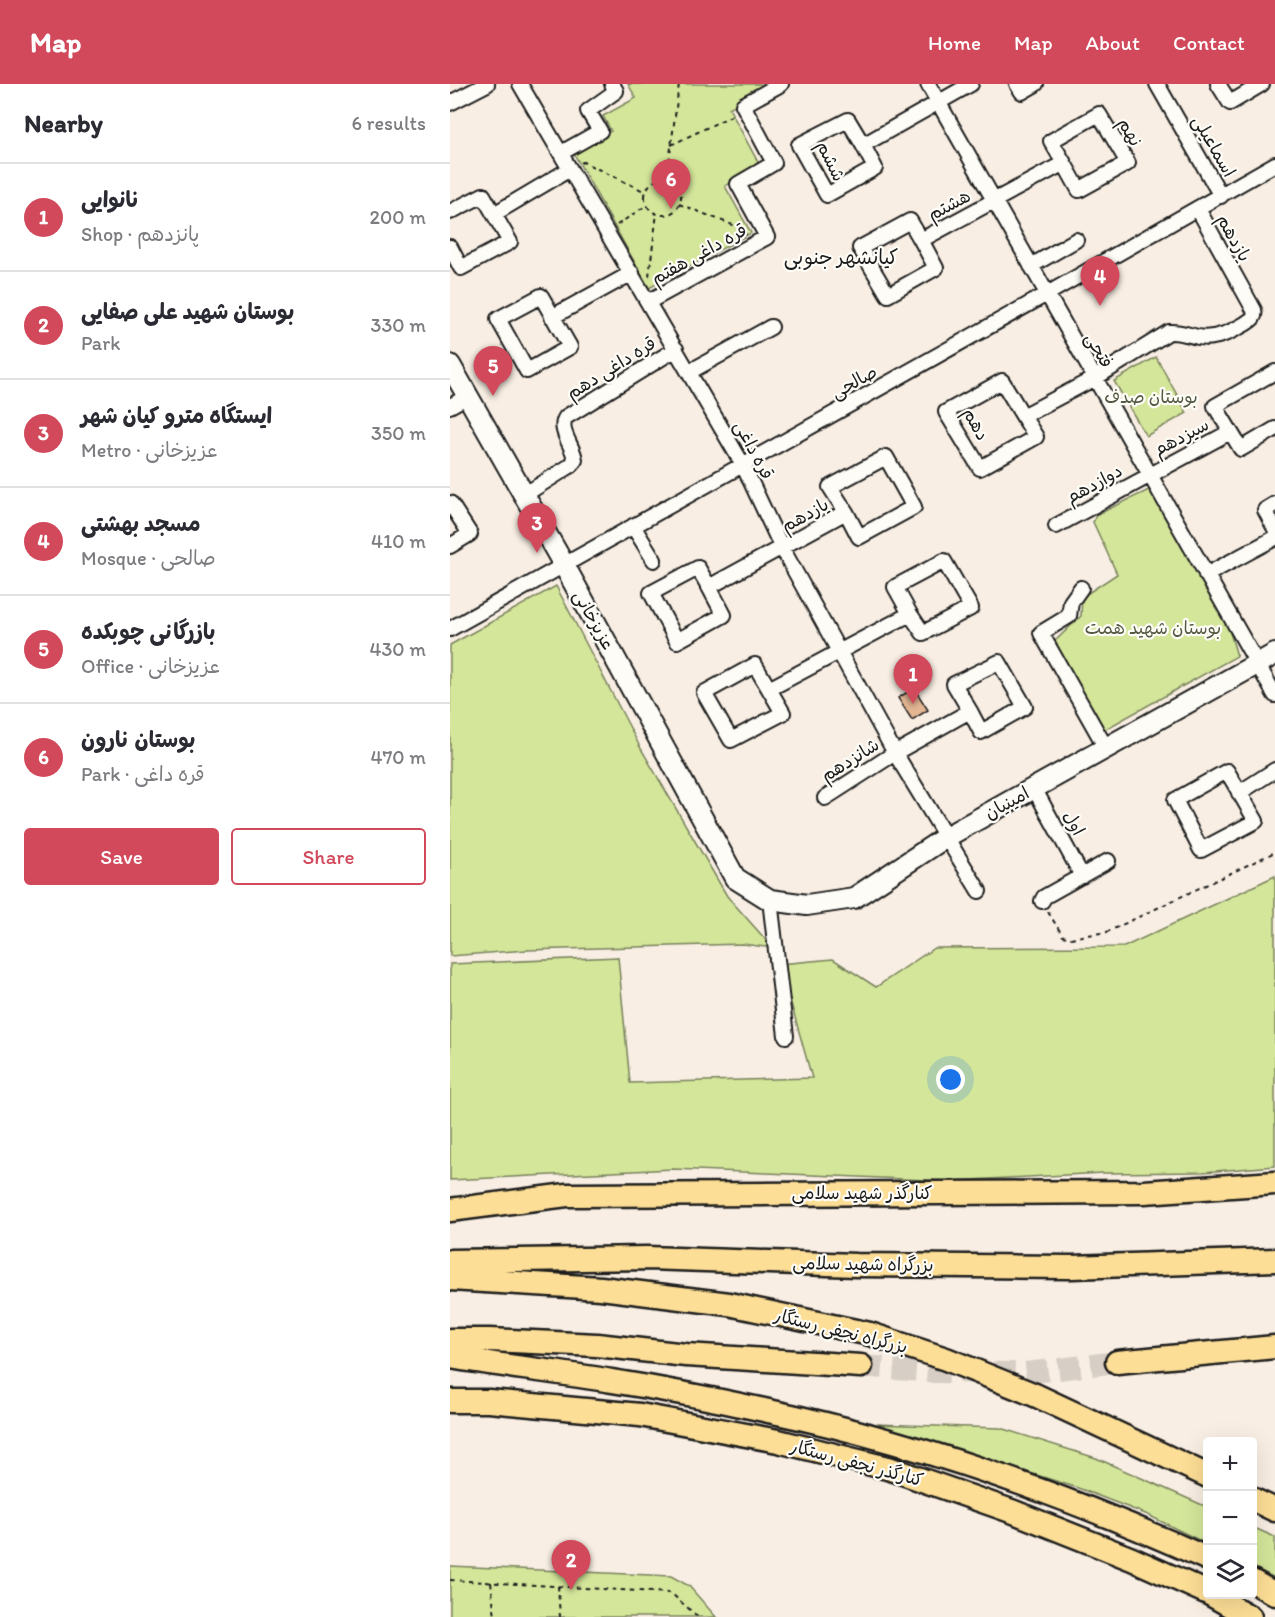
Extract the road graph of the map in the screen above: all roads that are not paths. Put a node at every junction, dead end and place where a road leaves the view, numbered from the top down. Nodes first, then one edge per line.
1 (487, 84) edge
2 (520, 84) edge
3 (612, 84) edge
4 (781, 84) edge
5 (928, 84) edge
6 (971, 84) edge
7 (1017, 84) edge
8 (1036, 84) edge
9 (1157, 84) edge
10 (1218, 84) edge
11 (1262, 84) edge
12 (938, 102) junction
13 (450, 103) edge
14 (863, 145) junction
15 (561, 153) junction
16 (1064, 163) junction
17 (1275, 164) edge
18 (570, 169) junction
19 (1221, 196) junction
20 (994, 201) junction
21 (1198, 209) junction
22 (450, 212) edge
23 (494, 214) junction
24 (921, 240) junction
25 (1076, 240) dead end
26 (450, 247) edge
27 (1031, 266) junction
28 (632, 273) junction
29 (1047, 294) junction
30 (648, 302) junction
31 (552, 317) junction
32 (771, 327) dead end
33 (676, 349) junction
34 (450, 365) edge
35 (689, 372) junction
36 (1275, 372) edge
37 (1095, 378) junction
38 (468, 396) junction
39 (450, 406) edge
40 (1023, 416) junction
41 (1275, 429) edge
42 (1230, 432) junction
43 (743, 465) junction
44 (1150, 474) junction
45 (524, 495) junction
46 (450, 503) edge
47 (1275, 504) edge
48 (846, 512) junction
49 (633, 526) junction
50 (1056, 526) dead end
51 (1275, 529) edge
52 (1275, 538) edge
53 (450, 546) edge
54 (782, 548) junction
55 (654, 560) dead end
56 (564, 565) junction
57 (1206, 574) junction
58 (709, 587) junction
59 (1082, 588) dead end
60 (910, 614) junction
61 (450, 629) edge
62 (840, 651) junction
63 (1275, 654) edge
64 (1257, 664) junction
65 (769, 689) junction
66 (1275, 696) edge
67 (970, 711) junction
68 (1106, 748) junction
69 (896, 753) junction
70 (1275, 770) edge
71 (1034, 788) junction
72 (1239, 793) junction
73 (825, 798) dead end
74 (946, 837) junction
75 (1108, 861) dead end
76 (1082, 876) junction
77 (735, 878) joint
78 (979, 891) dead end
79 (770, 900) junction
80 (1042, 902) road end
81 (786, 1036) dead end
82 (1275, 1183) edge
83 (456, 1211) edge
84 (1275, 1260) edge
85 (450, 1261) edge
86 (450, 1279) edge
87 (450, 1340) edge
88 (1275, 1347) edge
89 (450, 1357) edge
90 (1117, 1362) tunnel mouth
91 (861, 1366) tunnel mouth
92 (450, 1401) edge
93 (1203, 1474) edge
94 (1257, 1501) edge
95 (1275, 1510) edge
96 (1203, 1557) edge
97 (1257, 1584) edge
98 (1203, 1591) edge
99 (1275, 1594) edge
100 (1218, 1599) edge
101 (1250, 1617) edge

1 - 13 street
2 - 15 street, قره داغی
3 - 15 street
4 - 30 street, قره داغی هفتم
5 - 12 street, فتحی
6 - 12 street, ششم
7 - 8 street
9 - 19 street, اسماعیلی
10 - 11 street
12 - 14 street, ششم
12 - 20 street, فتحی
14 - 14 street, ششم
15 - 18 street, قره داغی
16 - 16 street, نهم
16 - 20 street
17 - 19 street, صالحی
18 - 23 street
18 - 28 street, قره داغی
19 - 21 street, صالحی
20 - 24 street, هشتم
20 - 27 street, فتحی
21 - 29 street, صالحی
21 - 37 street, یازدهم
22 - 23 street
23 - 26 street
24 - 24 street, هشتم
25 - 27 street
27 - 29 street, فتحی
28 - 30 street, قره داغی
28 - 31 street
29 - 37 street, فتحی
29 - 43 street, صالحی
30 - 33 street, قره داغی
31 - 31 street
32 - 35 street
33 - 35 street, قره داغی
33 - 45 street, قره داغی دهم
34 - 38 main road, عزیزخانی
35 - 43 street, قره داغی
36 - 42 street, سیزدهم
37 - 40 street
37 - 44 street, فتحی
38 - 39 street
38 - 45 main road, عزیزخانی
40 - 40 street, دهم
41 - 42 street, سیزدهم
42 - 44 street, سیزدهم
43 - 49 street, صالحی
43 - 54 street, قره داغی
44 - 50 street, دوازدهم
44 - 57 street, فتحی
45 - 56 main road, عزیزخانی
46 - 53 street
47 - 51 street
48 - 48 street, یازدهم
48 - 54 street, یازدهم
49 - 55 street
49 - 56 street, صالحی
52 - 57 street
54 - 58 street
54 - 62 street, قره داغی
56 - 61 street, صالحی
56 - 77 main road, عزیزخانی
57 - 64 street, فتحی
58 - 58 street
59 - 68 street
60 - 60 street
60 - 62 street
62 - 65 street
62 - 69 street, قره داغی
63 - 64 main road, امینیان
64 - 66 street, فتحی
64 - 68 main road, امینیان
65 - 65 street
67 - 67 street
67 - 69 street, شانزدهم
68 - 71 main road, امینیان
69 - 73 street, شانزدهم
69 - 74 street, قره داغی
70 - 72 street
71 - 74 main road, امینیان
71 - 76 street, اول
72 - 72 street
74 - 78 street, قره داغی
74 - 79 main road, امینیان
75 - 76 street
76 - 80 street
77 - 79 main road, امینیان
79 - 81 street
82 - 83 main road, کنارگذر شهید سلامی
84 - 85 main road, بزرگراه شهید سلامی
86 - 93 main road, بزرگراه نجفی رستگار, bridge
87 - 91 main road
88 - 90 main road
89 - 96 main road
92 - 98 main road, کنارگذر نجفی رستگار
94 - 95 main road
97 - 99 main road
100 - 101 main road, کنارگذر نجفی رستگار

